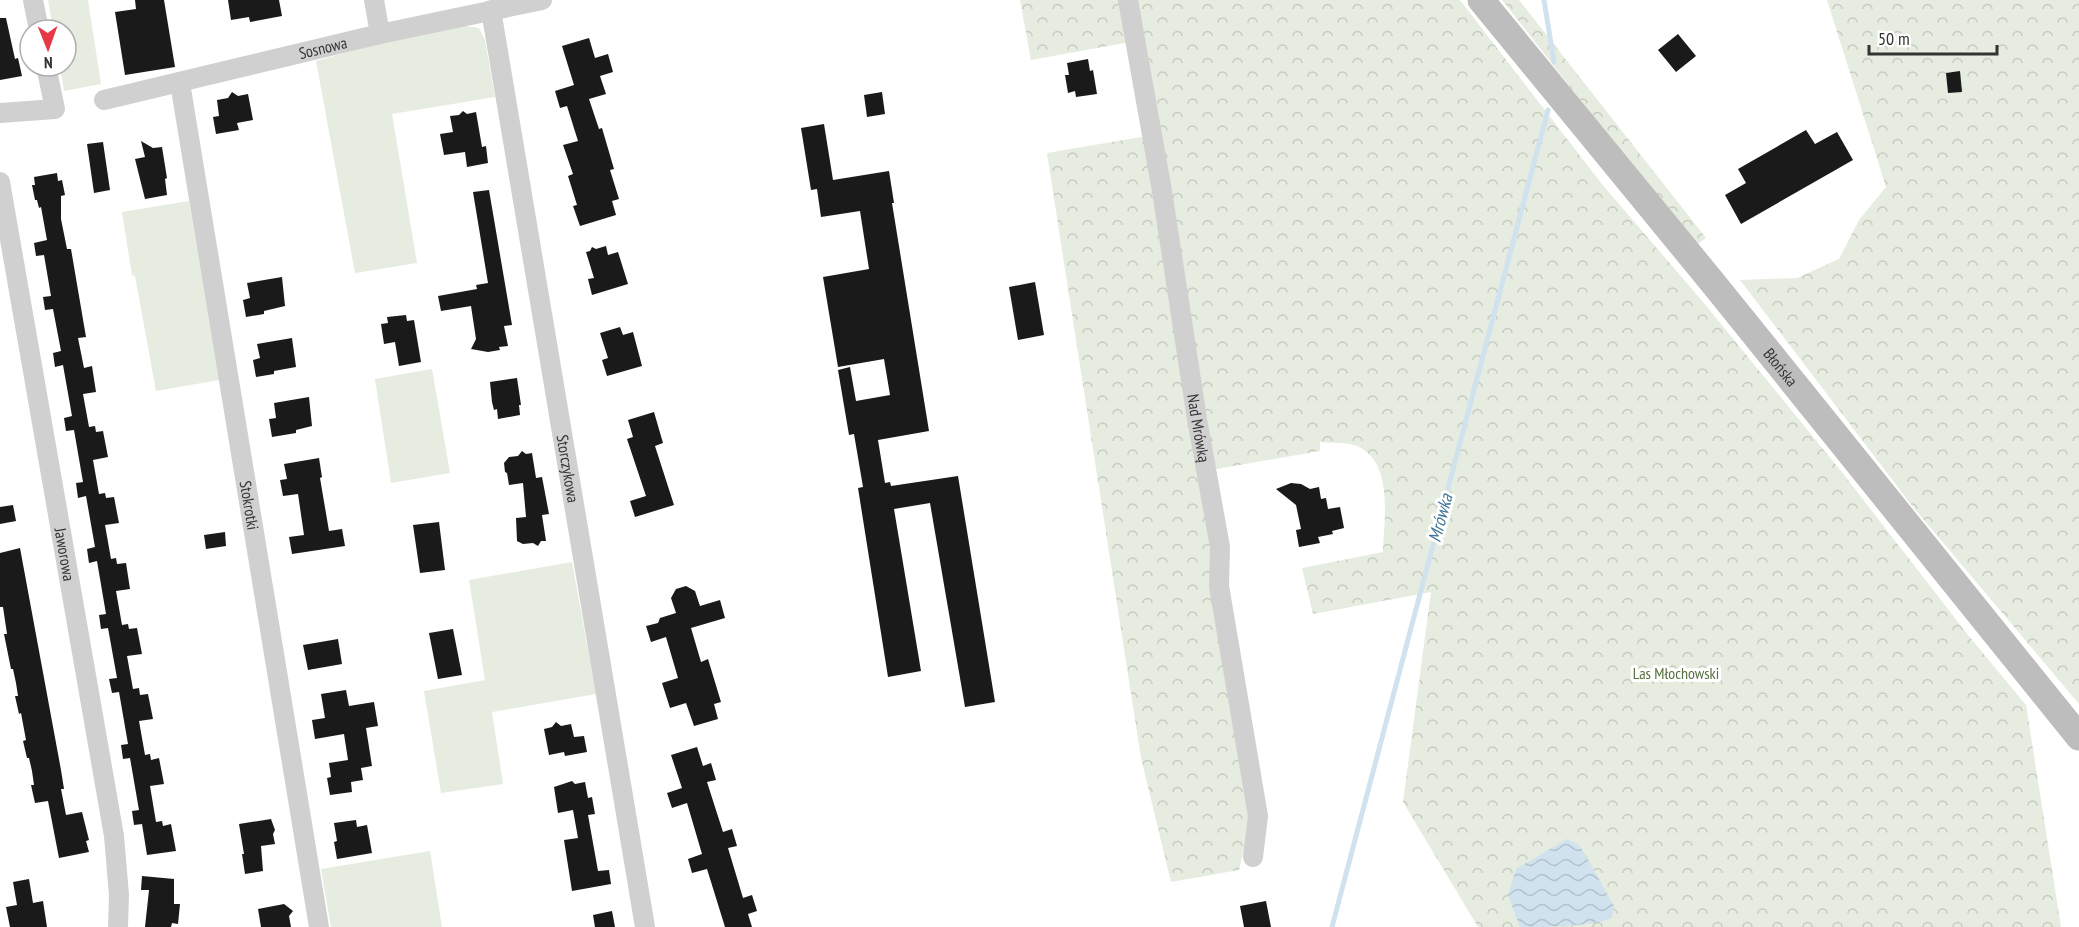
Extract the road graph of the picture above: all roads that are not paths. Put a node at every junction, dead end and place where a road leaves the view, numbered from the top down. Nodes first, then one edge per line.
1 (33, 0) edge
2 (374, 0) edge
3 (542, 0) edge
4 (1128, 0) edge
5 (1481, 0) edge
6 (491, 10) junction
7 (37, 18) edge
8 (380, 34) junction
9 (49, 78) edge
10 (180, 83) junction
11 (104, 100) dead end
12 (0, 113) edge
13 (0, 182) edge
14 (2079, 737) edge
15 (1253, 857) dead end
16 (118, 927) edge
17 (319, 927) edge
18 (645, 927) edge

1 - 7 street
2 - 8 street
3 - 6 street, Sosnowa
4 - 15 street, Nad Mrówką
5 - 14 main road, Błońska
6 - 8 street, Sosnowa
6 - 18 street, Storczykowa
8 - 10 street, Sosnowa
9 - 12 street
10 - 11 street, Sosnowa
10 - 17 street, Stokrotki
13 - 16 street, Jaworowa

